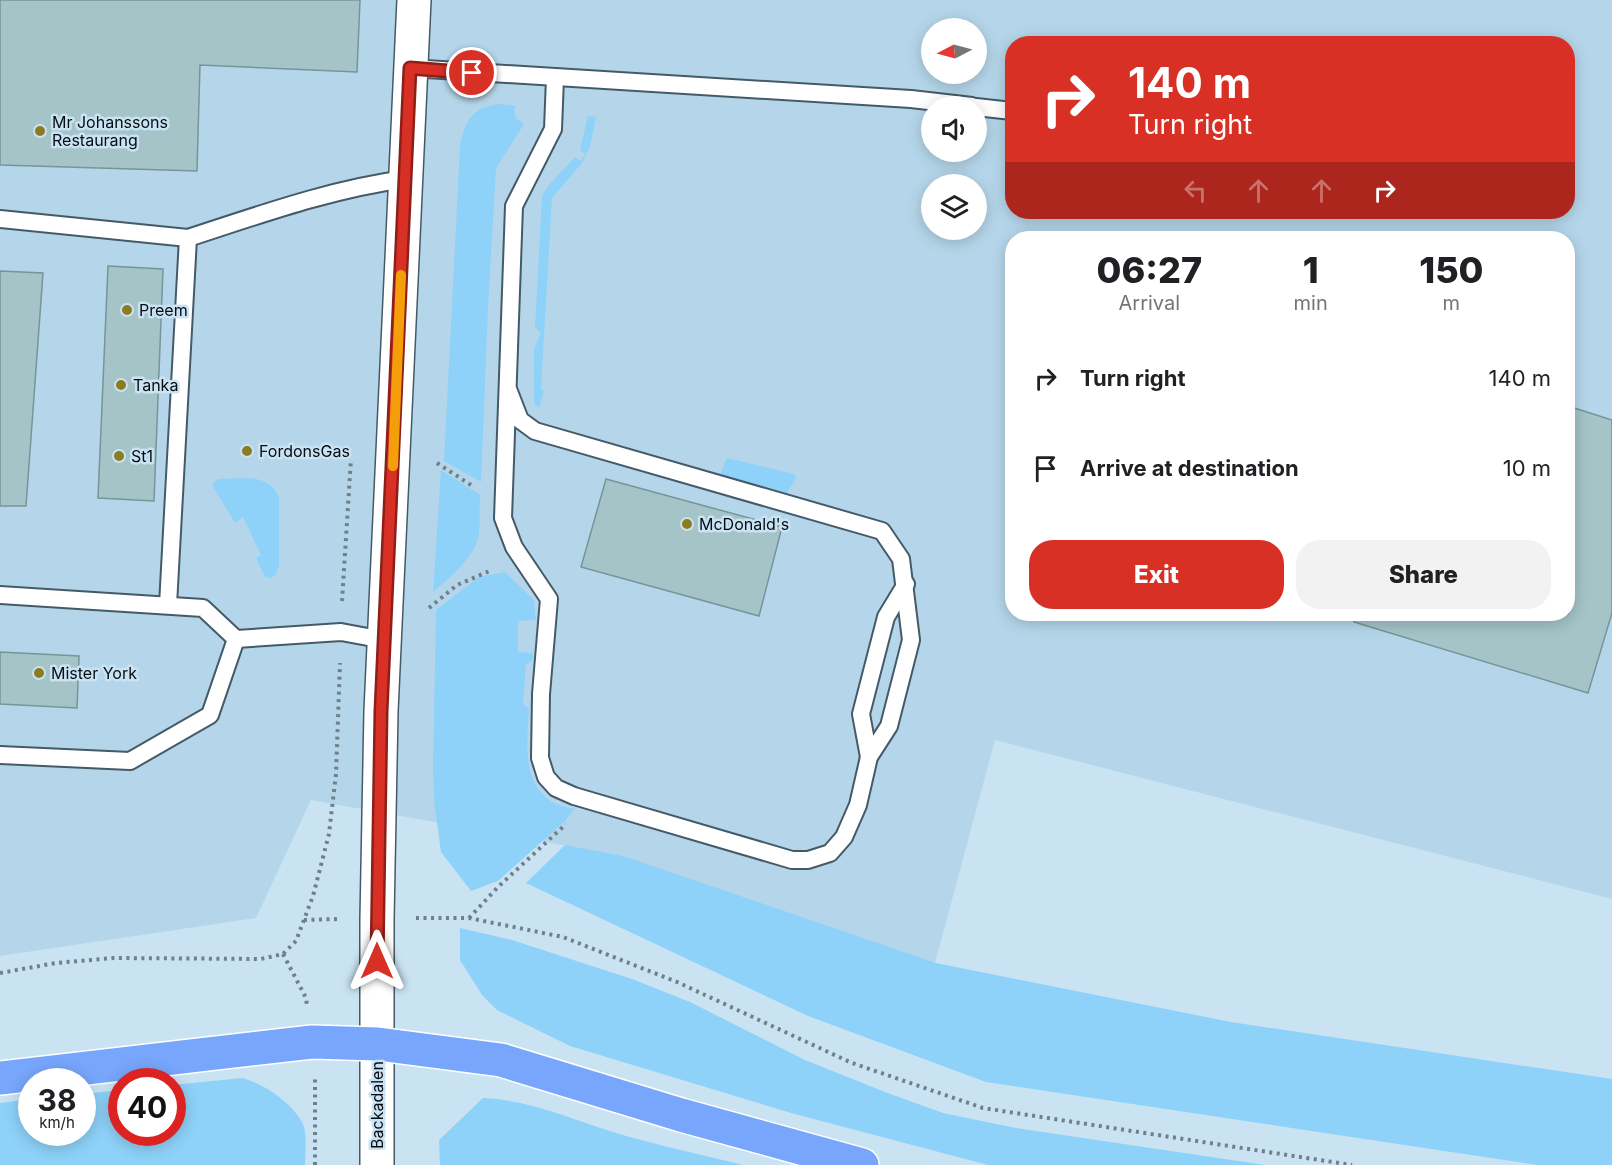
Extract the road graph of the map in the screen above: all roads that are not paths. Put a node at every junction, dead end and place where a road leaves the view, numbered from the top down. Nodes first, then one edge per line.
1 (414, 0) edge
2 (410, 68) junction
3 (555, 78) junction
4 (921, 100) edge
5 (987, 108) edge
6 (1005, 110) edge
7 (405, 179) junction
8 (0, 219) edge
9 (188, 238) junction
10 (508, 389) junction
11 (906, 584) junction
12 (0, 595) edge
13 (168, 605) junction
14 (236, 639) junction
15 (384, 640) junction
16 (0, 755) edge
17 (869, 757) junction
18 (378, 1044) junction
19 (0, 1078) edge
20 (377, 1165) edge
21 (862, 1165) edge

1 - 2 street, Backadalen
2 - 3 lane
2 - 7 street, Backadalen
3 - 4 lane
3 - 10 lane
5 - 6 lane
7 - 9 lane
7 - 15 street, Backadalen
8 - 9 lane
9 - 13 lane
10 - 11 lane
10 - 17 lane
11 - 17 lane
11 - 17 lane
12 - 13 lane
13 - 14 lane
14 - 15 lane
14 - 16 lane
15 - 18 street, Backadalen
18 - 19 highway
18 - 20 street, Backadalen
18 - 21 highway

